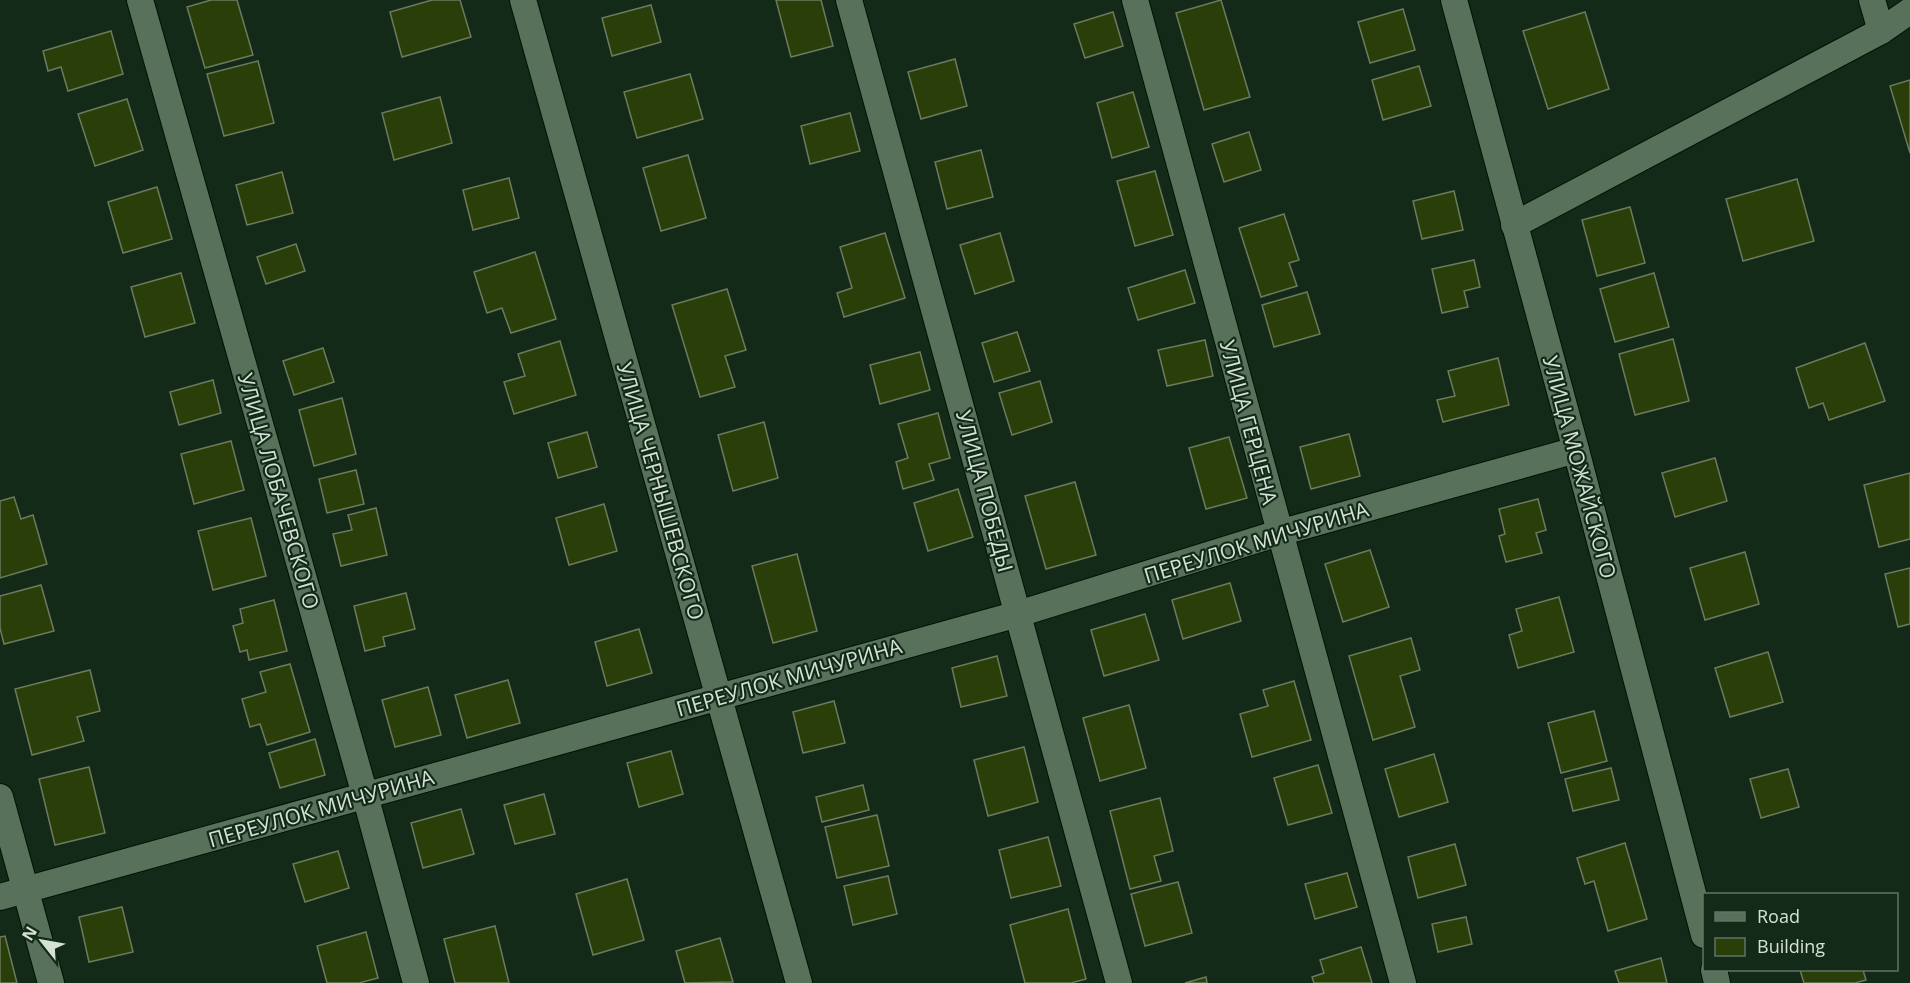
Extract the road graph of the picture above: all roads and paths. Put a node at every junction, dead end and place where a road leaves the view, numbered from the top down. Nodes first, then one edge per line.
1 (140, 0) edge
2 (524, 0) edge
3 (849, 0) edge
4 (1135, 0) edge
5 (1454, 0) edge
6 (1872, 0) edge
7 (1910, 11) edge
8 (1881, 31) junction
9 (1515, 225) junction
10 (1576, 450) junction
11 (1279, 533) junction
12 (1018, 614) junction
13 (719, 697) junction
14 (365, 795) junction
15 (0, 797) edge
16 (26, 890) junction
17 (0, 897) edge
18 (1703, 930) edge
19 (51, 983) edge
20 (416, 983) edge
21 (799, 983) edge
22 (1119, 983) edge
23 (1403, 983) edge

1 - 14 street, УЛИЦА ЛОБАЧЕВСКОГО
2 - 13 street, УЛИЦА ЧЕРНЫШЕВСКОГО
3 - 12 street, УЛИЦА ПОБЕДЫ
4 - 11 street, УЛИЦА ГЕРЦЕНА
5 - 9 street, УЛИЦА МОЖАЙСКОГО
6 - 8 street
7 - 8 street
8 - 9 street
9 - 10 street, УЛИЦА МОЖАЙСКОГО
10 - 11 street, ПЕРЕУЛОК МИЧУРИНА
10 - 18 street, УЛИЦА МОЖАЙСКОГО
11 - 12 street, ПЕРЕУЛОК МИЧУРИНА
11 - 23 street, УЛИЦА ГЕРЦЕНА
12 - 13 street, ПЕРЕУЛОК МИЧУРИНА
12 - 22 street, УЛИЦА ПОБЕДЫ
13 - 14 street, ПЕРЕУЛОК МИЧУРИНА
13 - 21 street, УЛИЦА ЧЕРНЫШЕВСКОГО
14 - 16 street, ПЕРЕУЛОК МИЧУРИНА
14 - 20 street, УЛИЦА ЛОБАЧЕВСКОГО
15 - 16 street
16 - 17 street, ПЕРЕУЛОК МИЧУРИНА
16 - 19 street

